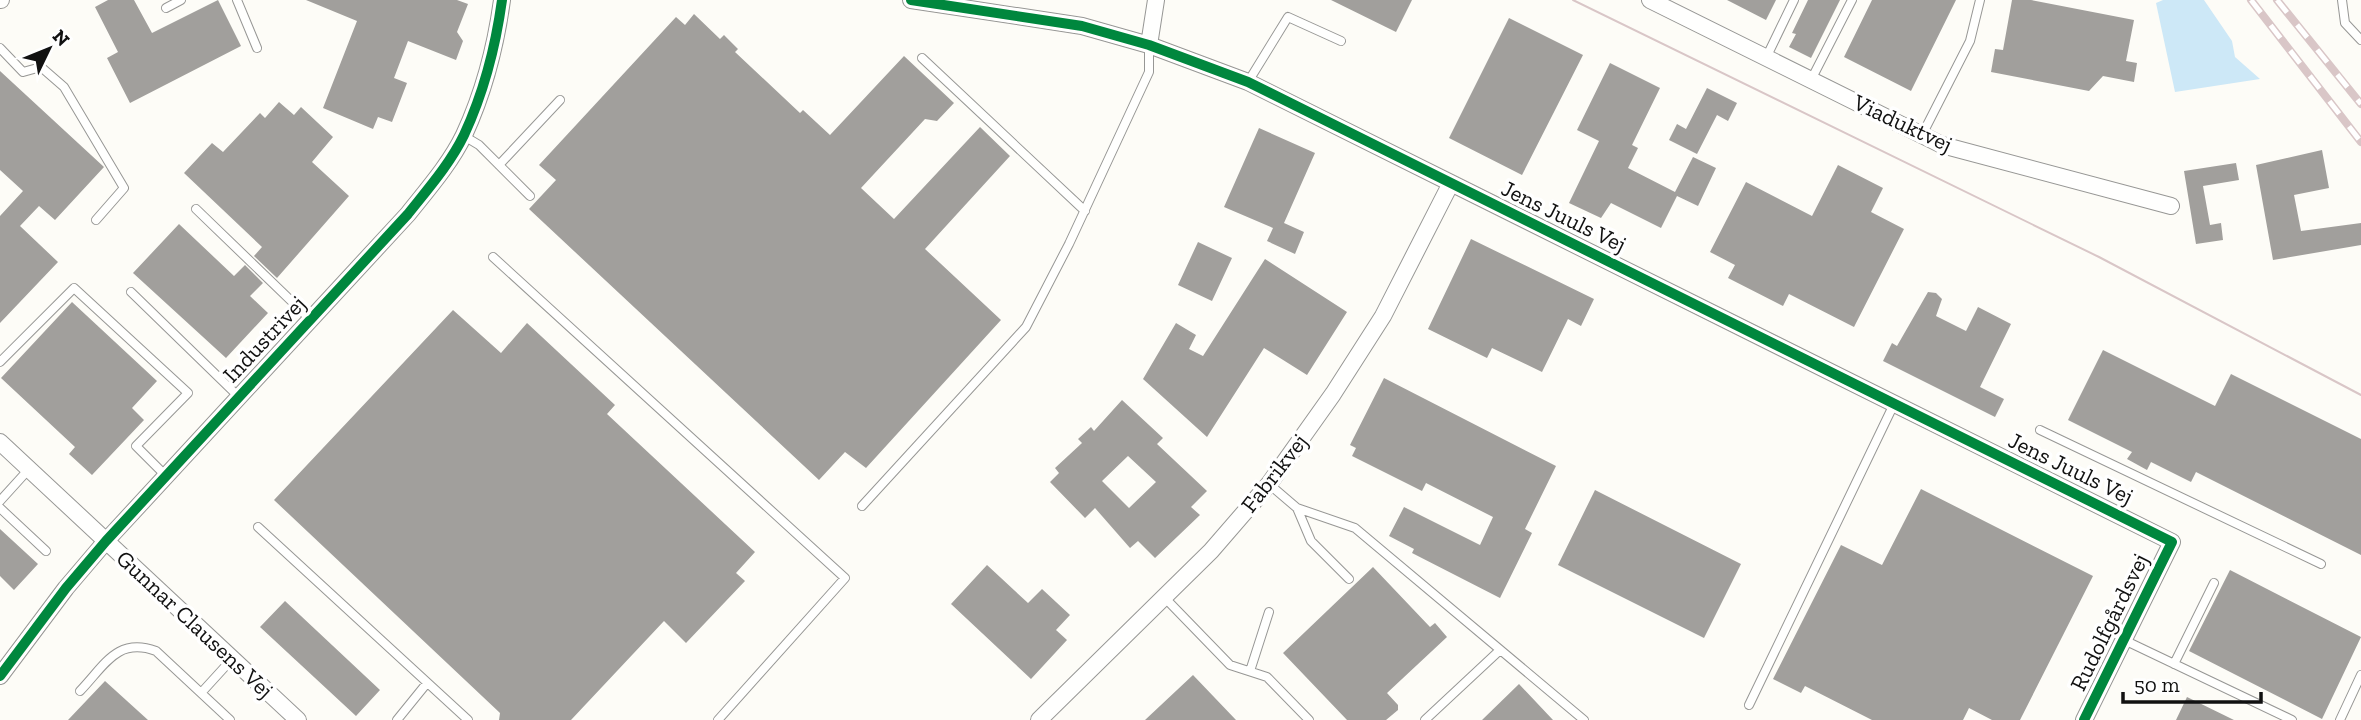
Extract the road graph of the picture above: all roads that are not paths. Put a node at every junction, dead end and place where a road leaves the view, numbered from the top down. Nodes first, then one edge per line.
1 (181, 0) edge
2 (237, 0) edge
3 (502, 0) edge
4 (911, 0) edge
5 (1156, 0) edge
6 (1650, 0) edge
7 (1794, 0) edge
8 (1852, 0) edge
9 (1980, 0) edge
10 (2342, 0) edge
11 (166, 8) dead end
12 (2361, 40) edge
13 (1341, 41) dead end
14 (1149, 45) junction
15 (0, 48) edge
16 (257, 48) dead end
17 (922, 58) dead end
18 (1766, 58) junction
19 (1811, 80) junction
20 (1248, 82) junction
21 (560, 100) dead end
22 (1922, 135) junction
23 (464, 136) junction
24 (499, 164) junction
25 (1451, 184) junction
26 (530, 196) dead end
27 (2171, 206) dead end
28 (197, 209) dead end
29 (1084, 211) junction
30 (96, 220) dead end
31 (493, 257) dead end
32 (131, 292) dead end
33 (311, 320) junction
34 (0, 362) edge
35 (239, 397) junction
36 (1894, 404) junction
37 (2040, 430) dead end
38 (0, 442) edge
39 (29, 469) junction
40 (166, 476) junction
41 (1269, 484) junction
42 (0, 500) edge
43 (862, 506) dead end
44 (0, 508) edge
45 (1297, 508) junction
46 (258, 527) dead end
47 (106, 541) junction
48 (2172, 542) joint
49 (46, 551) dead end
50 (2321, 564) dead end
51 (1349, 579) dead end
52 (2214, 583) dead end
53 (1165, 598) junction
54 (1269, 612) dead end
55 (2124, 640) junction
56 (1500, 650) junction
57 (232, 659) junction
58 (2174, 664) junction
59 (3, 666) edge
60 (1250, 671) junction
61 (2361, 676) edge
62 (427, 683) junction
63 (80, 691) dead end
64 (201, 693) junction
65 (1749, 705) dead end
66 (230, 720) edge
67 (298, 720) edge
68 (397, 720) edge
69 (468, 720) edge
70 (718, 720) edge
71 (1039, 720) edge
72 (1309, 720) edge
73 (1425, 720) edge
74 (1584, 720) edge
75 (2084, 720) edge
76 (2292, 720) edge
77 (2340, 720) edge

1 - 11 lane
2 - 16 lane
3 - 23 street, Industrivej
4 - 14 street, Jens Juuls Vej
5 - 14 street
6 - 18 street, Viaduktvej
7 - 18 lane
8 - 19 lane
9 - 22 lane
10 - 12 lane
13 - 20 lane
14 - 20 street, Jens Juuls Vej
14 - 29 lane
15 - 30 lane
17 - 29 lane
18 - 19 street, Viaduktvej
19 - 22 street, Viaduktvej
20 - 25 street, Jens Juuls Vej
21 - 24 lane
22 - 27 street, Viaduktvej
23 - 24 lane
23 - 33 street, Industrivej
24 - 26 lane
25 - 36 street, Jens Juuls Vej
25 - 41 street, Fabrikvej
28 - 33 lane
29 - 43 lane
31 - 70 lane
32 - 35 lane
33 - 35 street, Industrivej
34 - 40 lane
35 - 40 street, Industrivej
36 - 48 street, Jens Juuls Vej
36 - 65 lane
37 - 50 lane
38 - 39 street, Gunnar Clausens Vej
39 - 42 lane
39 - 47 street, Gunnar Clausens Vej
40 - 47 street, Industrivej
41 - 45 lane
41 - 53 street, Fabrikvej
44 - 49 lane
45 - 51 lane
45 - 56 lane
46 - 62 lane
47 - 57 street, Gunnar Clausens Vej
47 - 59 street, Industrivej
48 - 55 street, Rudolfgårdsvej
52 - 58 lane
53 - 60 lane
53 - 71 street, Fabrikvej
54 - 60 lane
55 - 58 lane
55 - 75 street, Rudolfgårdsvej
56 - 73 lane
56 - 74 lane
57 - 64 lane
57 - 67 street, Gunnar Clausens Vej
58 - 76 lane
60 - 72 lane
61 - 77 lane
62 - 68 lane
62 - 69 lane
63 - 64 lane
64 - 66 lane

